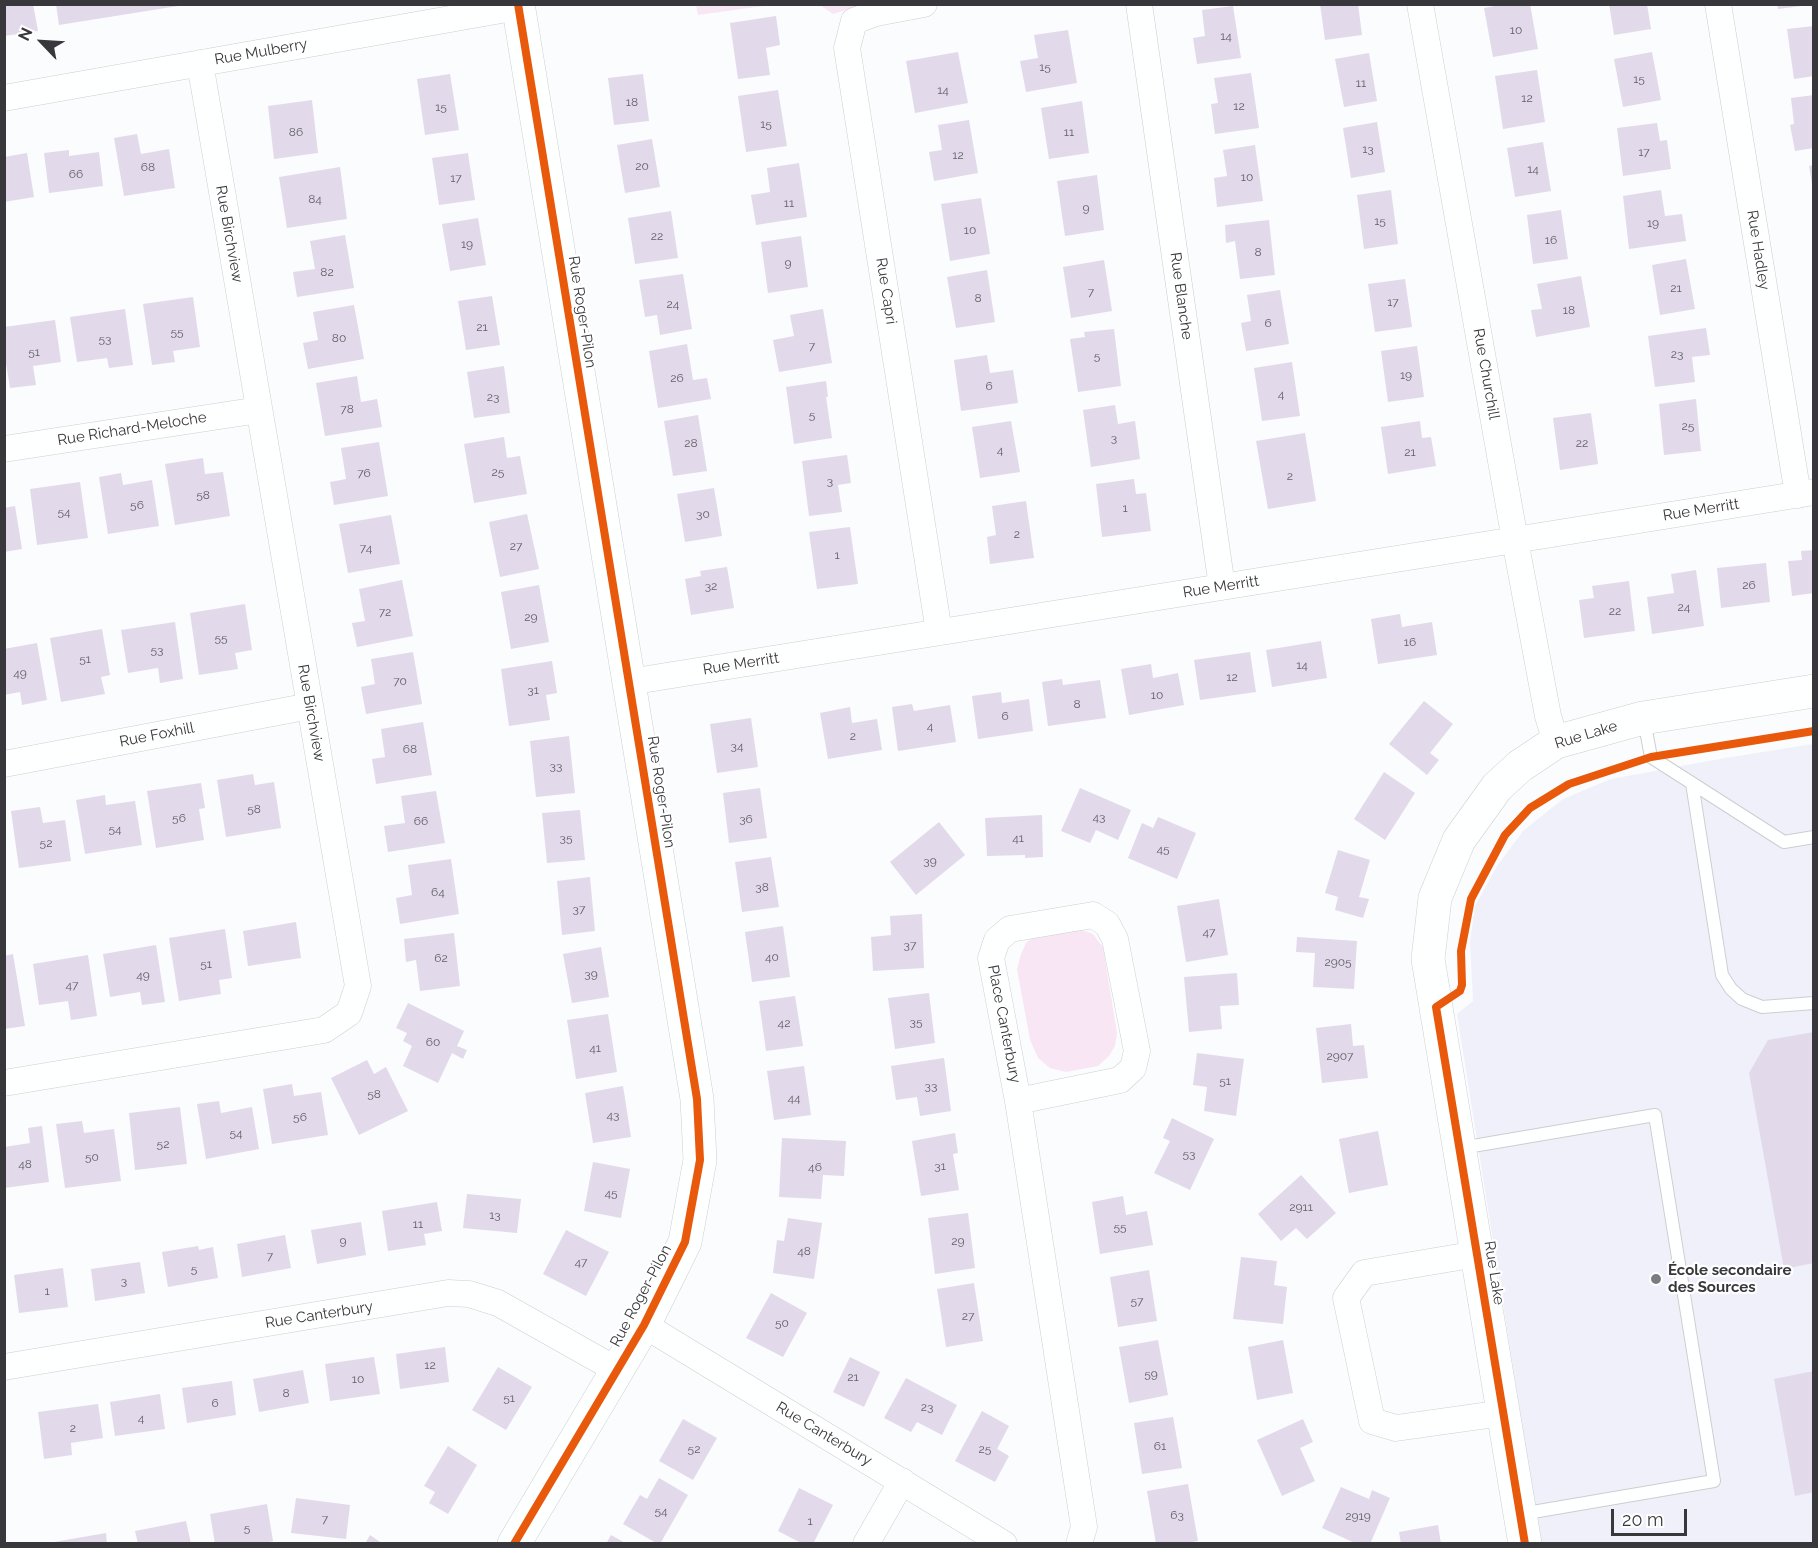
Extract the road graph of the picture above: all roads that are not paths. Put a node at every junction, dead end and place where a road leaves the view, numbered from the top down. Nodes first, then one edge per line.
1 (924, 4) edge
2 (1139, 4) edge
3 (1420, 4) edge
4 (1718, 4) edge
5 (518, 6) edge
6 (200, 63) junction
7 (4, 98) edge
8 (259, 410) junction
9 (4, 449) edge
10 (1806, 494) edge
11 (1515, 540) junction
12 (1222, 587) junction
13 (939, 632) junction
14 (629, 682) junction
15 (1814, 691) edge
16 (310, 706) junction
17 (1643, 718) junction
18 (1556, 742) junction
19 (4, 764) edge
20 (1692, 783) junction
21 (1814, 837) edge
22 (1814, 1003) edge
23 (4, 1083) edge
24 (1018, 1101) junction
25 (1459, 1148) junction
26 (1477, 1254) junction
27 (644, 1325) junction
28 (4, 1367) edge
29 (617, 1370) junction
30 (1503, 1413) junction
31 (902, 1481) junction
32 (1523, 1529) edge
33 (514, 1544) edge
34 (866, 1544) edge
35 (1004, 1544) edge
36 (1079, 1544) edge

1 - 13 street, Rue Capri
2 - 12 street, Rue Blanche
3 - 11 street, Rue Churchill
4 - 10 street, Rue Hadley
5 - 6 street, Rue Mulberry
5 - 14 street, Rue Roger-Pilon
6 - 7 street, Rue Mulberry
6 - 8 street, Rue Birchview
8 - 9 street, Rue Richard-Meloche
8 - 16 street, Rue Birchview
10 - 11 street, Rue Merritt
11 - 12 street, Rue Merritt
11 - 18 street, Rue Churchill
12 - 13 street, Rue Merritt
13 - 14 street, Rue Merritt
14 - 27 street, Rue Roger-Pilon
15 - 17 street, Rue Lake
16 - 19 street, Rue Foxhill
16 - 23 street, Rue Birchview
17 - 18 street, Rue Lake
17 - 20 lane
18 - 25 street, Rue Lake
20 - 21 lane
20 - 22 lane
24 - 24 street, Place Canterbury
24 - 36 street, Place Canterbury
25 - 26 street, Rue Lake
25 - 32 lane
26 - 30 street, Rue Lake
26 - 30 street, Rue Lake
27 - 29 street, Rue Roger-Pilon
27 - 31 street, Rue Canterbury
28 - 29 street, Rue Canterbury
29 - 33 street, Rue Roger-Pilon
30 - 32 street, Rue Lake
31 - 34 street
31 - 35 street, Rue Canterbury

